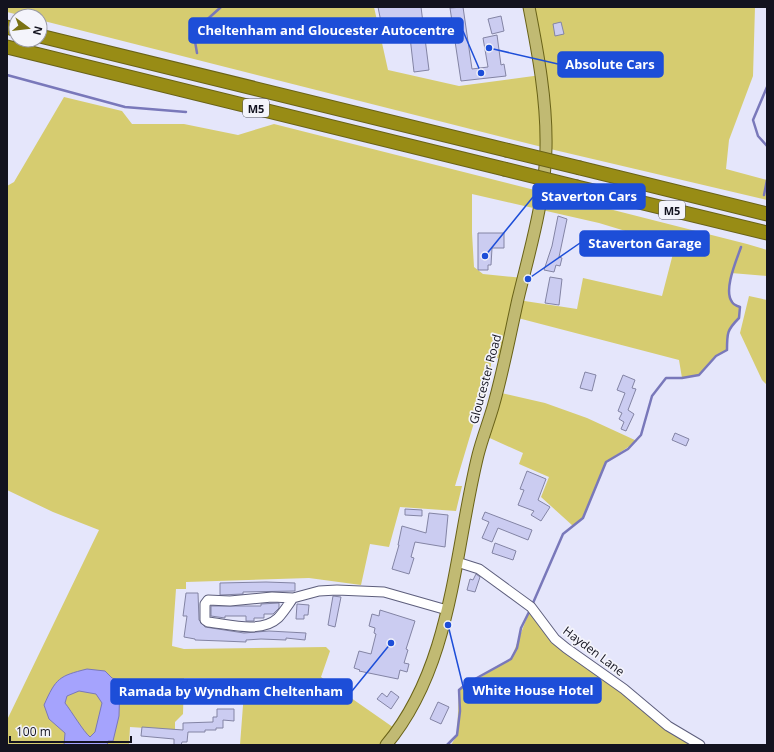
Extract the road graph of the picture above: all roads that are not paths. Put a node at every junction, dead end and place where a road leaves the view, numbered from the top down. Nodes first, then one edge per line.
1 (529, 7) edge
2 (48, 38) edge
3 (7, 47) edge
4 (767, 214) edge
5 (767, 233) edge
6 (458, 562) junction
7 (293, 598) junction
8 (447, 610) junction
9 (386, 745) edge
10 (700, 745) edge

1 - 6 main road, Gloucester Road
2 - 4 highway, M5, bridge
3 - 5 highway, M5, bridge
6 - 8 main road, Gloucester Road
6 - 10 street, Hayden Lane
7 - 7 street
7 - 8 street
8 - 9 main road, Gloucester Road

